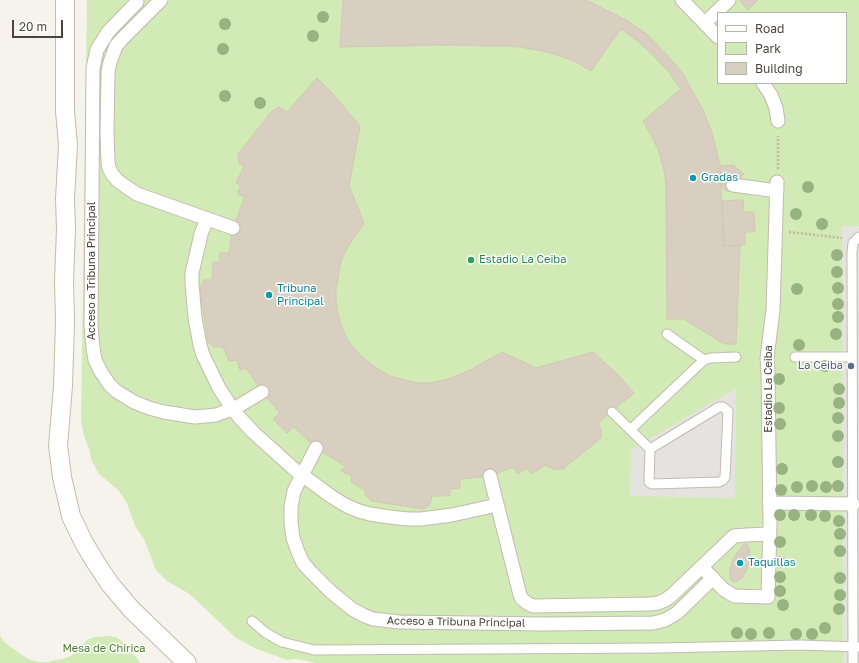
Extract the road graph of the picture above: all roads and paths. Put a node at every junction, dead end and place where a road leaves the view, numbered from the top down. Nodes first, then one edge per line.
1 (66, 0) edge
2 (161, 0) edge
3 (729, 0) edge
4 (136, 1) edge
5 (687, 2) edge
6 (149, 12) junction
7 (705, 23) junction
8 (717, 36) edge
9 (764, 84) edge
10 (778, 122) joint
11 (734, 186) dead end
12 (777, 186) junction
13 (208, 220) junction
14 (233, 228) dead end
15 (781, 231) junction
16 (857, 238) edge
17 (667, 334) dead end
18 (795, 356) dead end
19 (736, 357) dead end
20 (852, 357) junction
21 (704, 360) junction
22 (262, 392) dead end
23 (232, 409) junction
24 (612, 412) dead end
25 (630, 430) junction
26 (316, 448) dead end
27 (650, 449) junction
28 (302, 475) junction
29 (490, 476) dead end
30 (769, 503) junction
31 (853, 504) junction
32 (497, 505) junction
33 (769, 534) junction
34 (702, 567) junction
35 (713, 578) junction
36 (252, 621) dead end
37 (856, 647) edge
38 (187, 663) edge
39 (853, 663) edge

1 - 38 street
2 - 6 street
3 - 7 street
4 - 6 street
4 - 23 street, Acceso a Tribuna Principal
5 - 7 street
6 - 13 street
7 - 8 street
9 - 10 street
10 - 12 path
11 - 12 street
12 - 15 street, Estadio La Ceiba
13 - 14 street
13 - 23 street
15 - 16 path
15 - 30 street, Estadio La Ceiba
16 - 20 lane
17 - 21 lane
18 - 20 lane
19 - 21 lane
20 - 31 lane
21 - 25 lane
22 - 23 street, Acceso a Tribuna Principal
23 - 28 street
24 - 25 lane
25 - 27 lane
26 - 28 street, Acceso a Tribuna Principal
27 - 27 lane
28 - 32 street
28 - 35 street, Acceso a Tribuna Principal
29 - 32 street, Acceso a Tribuna Principal
30 - 31 street
30 - 33 street, Estadio La Ceiba
31 - 37 lane
32 - 34 street, Acceso a Tribuna Principal
33 - 34 street, Acceso a Tribuna Principal
33 - 35 street, Estadio La Ceiba
34 - 35 street
36 - 37 lane
37 - 39 lane

